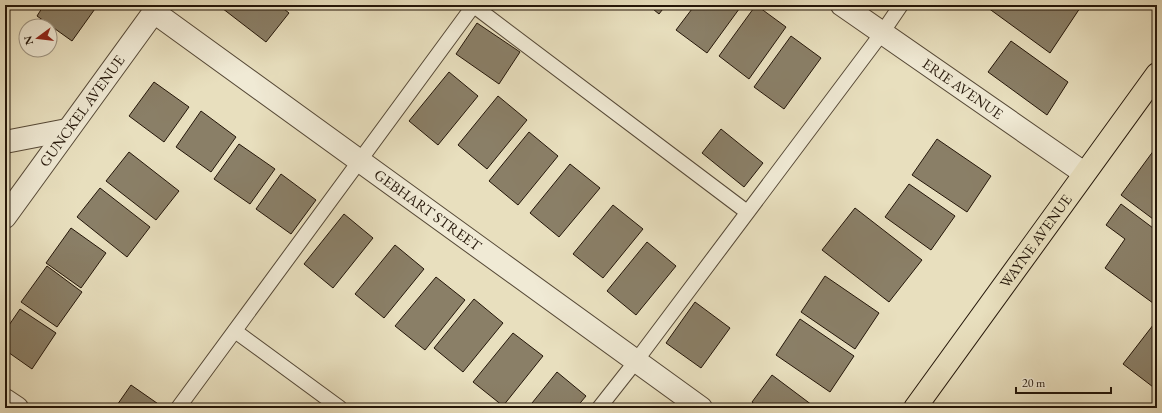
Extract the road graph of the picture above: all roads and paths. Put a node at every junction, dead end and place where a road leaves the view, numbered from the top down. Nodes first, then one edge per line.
1 (474, 5) edge
2 (842, 5) edge
3 (901, 5) edge
4 (156, 9) edge
5 (882, 33) junction
6 (1157, 74) edge
7 (67, 130) junction
8 (5, 142) edge
9 (360, 161) junction
10 (1084, 173) junction
11 (747, 212) junction
12 (5, 216) edge
13 (235, 331) junction
14 (636, 361) junction
15 (5, 400) edge
16 (16, 408) edge
17 (178, 408) edge
18 (340, 408) edge
19 (599, 408) edge
20 (701, 408) edge
21 (915, 408) edge

1 - 9 lane
1 - 11 lane
2 - 5 street, ERIE AVENUE
3 - 5 lane
4 - 7 street, GUNCKEL AVENUE
4 - 9 street, GEBHART STREET
5 - 10 street, ERIE AVENUE
5 - 11 lane
6 - 10 main road, WAYNE AVENUE
7 - 8 street
7 - 12 street, GUNCKEL AVENUE
9 - 13 lane
9 - 14 street, GEBHART STREET
10 - 21 main road, WAYNE AVENUE
11 - 14 lane
13 - 17 lane
13 - 18 lane
14 - 19 lane
14 - 20 street, GEBHART STREET
15 - 16 street

